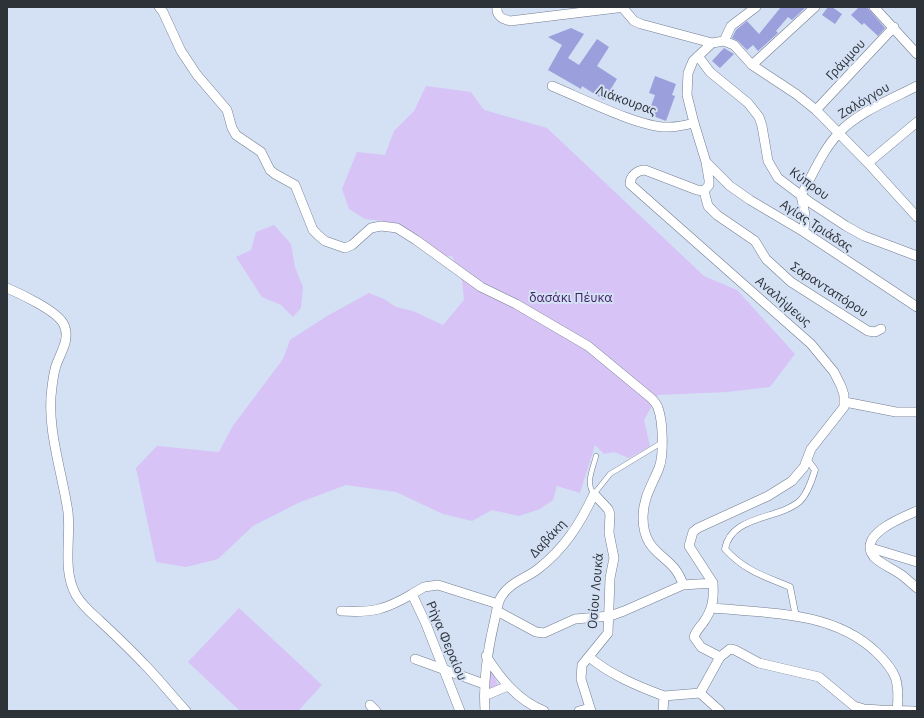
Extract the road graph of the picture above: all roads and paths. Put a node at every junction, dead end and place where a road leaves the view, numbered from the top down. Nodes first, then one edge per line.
1 (159, 7) edge
2 (623, 7) edge
3 (756, 7) edge
4 (815, 7) edge
5 (874, 7) edge
6 (497, 9) edge
7 (894, 27) junction
8 (724, 41) junction
9 (712, 43) junction
10 (917, 54) edge
11 (698, 56) junction
12 (752, 65) junction
13 (552, 86) dead end
14 (917, 86) edge
15 (816, 110) junction
16 (917, 122) edge
17 (694, 123) junction
18 (838, 133) junction
19 (706, 162) junction
20 (868, 163) junction
21 (704, 191) junction
22 (801, 195) junction
23 (917, 217) edge
24 (804, 232) junction
25 (917, 256) edge
26 (7, 288) edge
27 (917, 307) edge
28 (881, 329) dead end
29 (845, 402) junction
30 (917, 412) edge
31 (661, 443) junction
32 (596, 456) dead end
33 (807, 459) junction
34 (594, 494) junction
35 (917, 511) edge
36 (871, 548) junction
37 (917, 562) edge
38 (713, 583) junction
39 (683, 585) junction
40 (917, 588) edge
41 (412, 594) junction
42 (497, 607) junction
43 (712, 608) junction
44 (341, 612) dead end
45 (610, 616) junction
46 (796, 617) junction
47 (486, 656) junction
48 (588, 657) junction
49 (720, 658) junction
50 (414, 659) dead end
51 (442, 668) junction
52 (484, 684) junction
53 (508, 686) junction
54 (700, 693) junction
55 (484, 696) junction
56 (664, 696) junction
57 (590, 710) edge
58 (186, 711) edge
59 (460, 711) edge
60 (485, 711) edge
61 (544, 711) edge
62 (579, 711) edge
63 (663, 711) edge
64 (720, 711) edge
65 (897, 711) edge
66 (914, 711) edge

1 - 31 street
2 - 6 street
2 - 9 street
3 - 8 street
4 - 12 street
5 - 7 street
7 - 10 street
7 - 15 street, Γράμμου
8 - 9 street
8 - 12 street
9 - 11 street
11 - 17 street
11 - 22 street, Κύπρου
12 - 15 street
13 - 17 street, Λιάκουρας
14 - 18 street, Ζαλόγγου
15 - 18 street
16 - 20 street
17 - 19 street
18 - 20 street
18 - 22 street, Ζαλόγγου
19 - 21 street
19 - 24 street, Αγίας Τριάδας
20 - 23 street
21 - 28 street, Σαρανταπόρου
21 - 29 street, Αναλήψεως
22 - 24 street
22 - 25 street, Κύπρου
24 - 27 street, Αγίας Τριάδας
26 - 58 street
29 - 30 street
29 - 33 street
31 - 34 lane
31 - 39 street
32 - 34 lane
33 - 38 street
33 - 46 street
34 - 42 street, Δαβάκη
34 - 45 street, Οσίου Λουκά
35 - 36 street
36 - 37 street
36 - 40 street
38 - 39 street
38 - 43 street
39 - 45 street
41 - 42 street, Ρήγα Φεραίου
41 - 44 street
41 - 51 street, Ρήγα Φεραίου
42 - 45 street
42 - 47 street
43 - 46 street
43 - 49 street
45 - 48 street, Οσίου Λουκά
46 - 65 street
47 - 52 street
47 - 53 street
48 - 56 street
48 - 57 street, Οσίου Λουκά
49 - 54 street
49 - 65 street
50 - 51 street
51 - 52 street
51 - 59 street, Ρήγα Φεραίου
52 - 55 street
53 - 55 street
53 - 61 street
54 - 56 street
54 - 64 street
55 - 60 street
56 - 63 street
57 - 62 street
65 - 66 street

